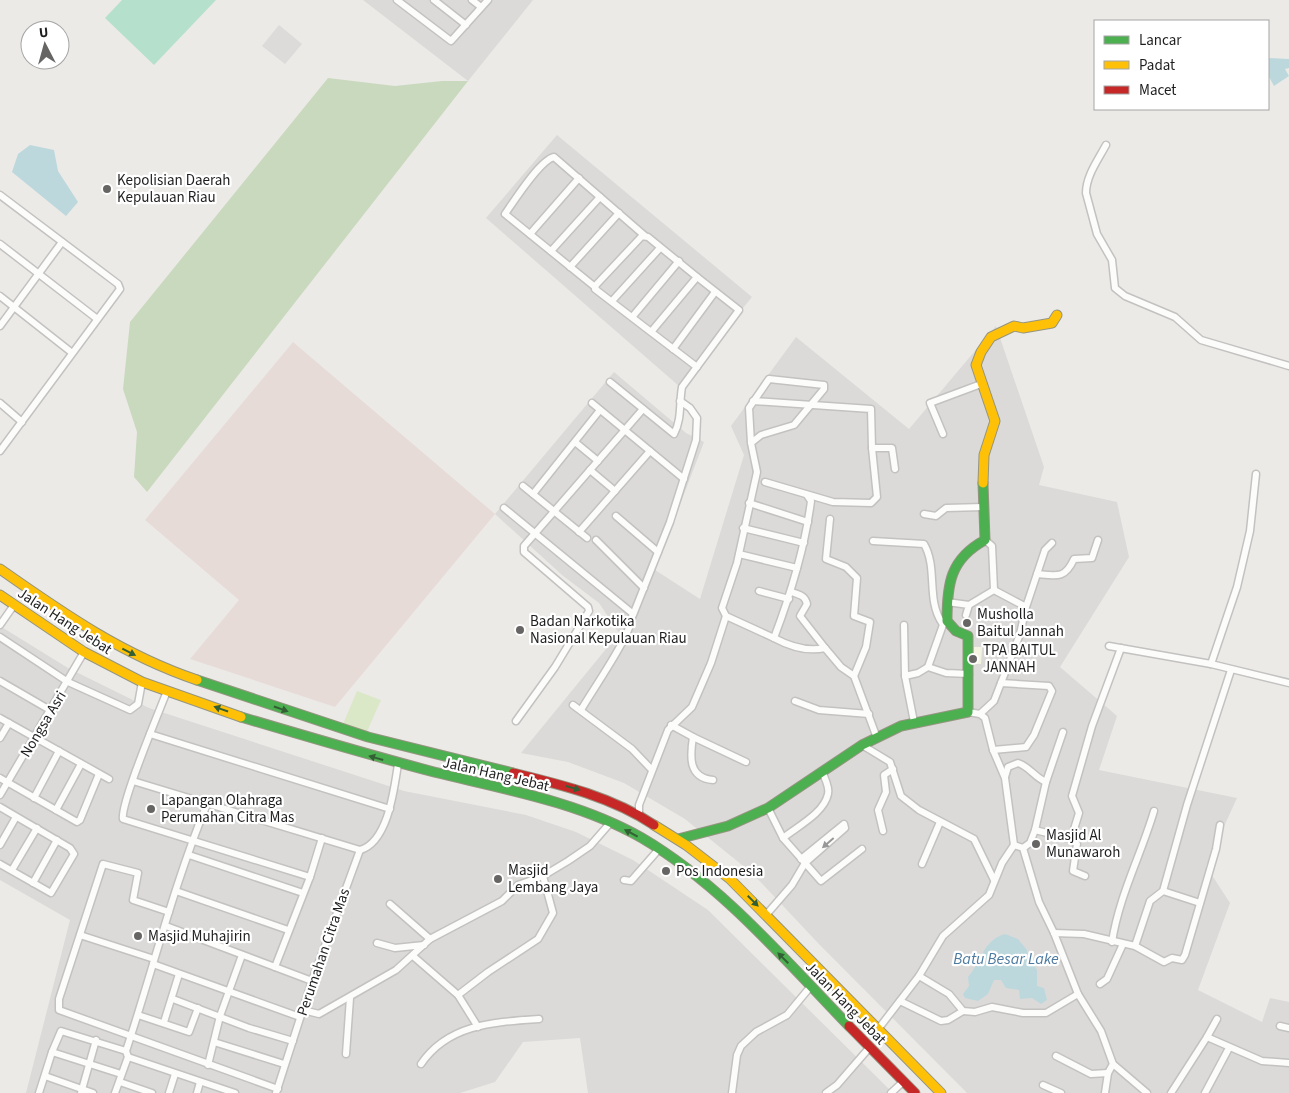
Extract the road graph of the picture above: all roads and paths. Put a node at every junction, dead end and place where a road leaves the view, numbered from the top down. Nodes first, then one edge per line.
1 (397, 0) edge
2 (434, 0) edge
3 (472, 0) edge
4 (488, 0) edge
5 (481, 7) junction
6 (466, 25) junction
7 (1106, 145) dead end
8 (579, 178) junction
9 (0, 195) edge
10 (600, 197) junction
11 (619, 213) junction
12 (530, 234) junction
13 (644, 236) junction
14 (62, 242) junction
15 (0, 244) edge
16 (660, 248) junction
17 (551, 251) junction
18 (679, 261) junction
19 (570, 267) junction
20 (38, 273) junction
21 (697, 277) junction
22 (595, 287) junction
23 (715, 292) junction
24 (0, 296) edge
25 (612, 301) junction
26 (14, 307) junction
27 (1058, 315) dead end
28 (633, 316) junction
29 (96, 318) junction
30 (0, 326) edge
31 (651, 332) junction
32 (673, 349) junction
33 (71, 352) junction
34 (1289, 366) edge
35 (697, 367) junction
36 (610, 382) dead end
37 (981, 384) junction
38 (680, 400) junction
39 (753, 401) junction
40 (0, 403) edge
41 (592, 403) dead end
42 (809, 405) junction
43 (643, 409) junction
44 (600, 410) junction
45 (22, 422) junction
46 (625, 430) junction
47 (943, 434) dead end
48 (575, 442) junction
49 (751, 443) junction
50 (872, 448) junction
51 (0, 451) edge
52 (650, 451) junction
53 (598, 461) junction
54 (896, 469) dead end
55 (590, 470) junction
56 (1256, 474) dead end
57 (684, 478) junction
58 (765, 482) dead end
59 (523, 486) dead end
60 (615, 491) junction
61 (533, 494) junction
62 (807, 495) junction
63 (749, 503) junction
64 (984, 507) junction
65 (504, 508) dead end
66 (554, 512) junction
67 (924, 514) dead end
68 (616, 516) dead end
69 (830, 519) dead end
70 (808, 522) junction
71 (743, 528) junction
72 (535, 532) junction
73 (579, 532) junction
74 (587, 538) dead end
75 (596, 540) dead end
76 (985, 540) junction
77 (1098, 540) dead end
78 (873, 541) dead end
79 (804, 543) junction
80 (1052, 543) dead end
81 (658, 552) junction
82 (739, 554) junction
83 (797, 568) junction
84 (0, 569) edge
85 (1037, 574) junction
86 (644, 588) junction
87 (994, 590) junction
88 (758, 591) dead end
89 (792, 592) junction
90 (0, 596) edge
91 (789, 599) junction
92 (947, 602) junction
93 (14, 605) junction
94 (969, 605) junction
95 (1026, 606) junction
96 (633, 615) junction
97 (966, 615) dead end
98 (726, 616) junction
99 (944, 622) junction
100 (904, 624) dead end
101 (0, 625) edge
102 (0, 637) edge
103 (774, 638) junction
104 (1109, 646) dead end
105 (825, 648) junction
106 (1121, 648) junction
107 (84, 652) junction
108 (1211, 664) junction
109 (928, 667) junction
110 (1231, 670) junction
111 (969, 674) junction
112 (854, 676) junction
113 (905, 676) junction
114 (0, 681) edge
115 (68, 682) junction
116 (142, 682) junction
117 (1001, 683) junction
118 (1289, 683) edge
119 (167, 692) junction
120 (795, 701) dead end
121 (573, 705) dead end
122 (50, 710) junction
123 (580, 710) junction
124 (968, 712) junction
125 (869, 714) junction
126 (980, 714) junction
127 (0, 718) edge
128 (516, 721) dead end
129 (914, 722) junction
130 (9, 723) junction
131 (671, 725) junction
132 (1063, 732) dead end
133 (150, 734) junction
134 (693, 737) junction
135 (0, 738) edge
136 (34, 738) junction
137 (877, 738) junction
138 (862, 745) junction
139 (993, 750) junction
140 (58, 751) junction
141 (746, 762) dead end
142 (82, 764) junction
143 (398, 764) junction
144 (894, 769) junction
145 (652, 770) junction
146 (822, 771) junction
147 (99, 774) junction
148 (0, 778) edge
149 (1005, 778) junction
150 (109, 779) dead end
151 (713, 780) dead end
152 (133, 781) junction
153 (1046, 782) junction
154 (7, 783) junction
155 (556, 784) junction
156 (0, 795) edge
157 (34, 798) junction
158 (551, 801) junction
159 (207, 804) junction
160 (0, 807) edge
161 (768, 808) junction
162 (390, 809) junction
163 (56, 810) junction
164 (1154, 811) dead end
165 (639, 815) junction
166 (16, 817) junction
167 (611, 822) junction
168 (940, 822) junction
169 (1220, 824) dead end
170 (37, 828) junction
171 (1035, 830) junction
172 (883, 831) dead end
173 (322, 838) junction
174 (783, 838) junction
175 (678, 839) junction
176 (1071, 839) junction
177 (56, 840) junction
178 (192, 842) junction
179 (0, 845) edge
180 (1014, 845) junction
181 (1023, 848) junction
182 (659, 849) junction
183 (360, 850) junction
184 (862, 850) dead end
185 (188, 855) junction
186 (803, 861) junction
187 (0, 864) edge
188 (922, 864) dead end
189 (12, 870) junction
190 (815, 875) junction
191 (543, 876) junction
192 (1085, 876) dead end
193 (310, 877) junction
194 (798, 877) junction
195 (624, 880) dead end
196 (994, 880) junction
197 (33, 882) junction
198 (176, 891) junction
199 (1163, 891) junction
200 (303, 893) junction
201 (1200, 903) junction
202 (390, 904) dead end
203 (169, 912) junction
204 (766, 916) junction
205 (166, 926) junction
206 (288, 930) junction
207 (1054, 933) junction
208 (80, 935) junction
209 (430, 939) junction
210 (1112, 942) junction
211 (377, 943) dead end
212 (424, 944) junction
213 (1123, 944) junction
214 (1134, 946) junction
215 (242, 955) junction
216 (413, 956) junction
217 (154, 962) junction
218 (274, 967) junction
219 (179, 974) junction
220 (919, 976) junction
221 (312, 981) junction
222 (1100, 984) dead end
223 (811, 986) junction
224 (229, 991) junction
225 (1078, 994) junction
226 (458, 995) junction
227 (350, 998) junction
228 (173, 999) junction
229 (900, 1001) junction
230 (198, 1008) junction
231 (963, 1011) junction
232 (302, 1014) junction
233 (138, 1015) junction
234 (220, 1016) junction
235 (539, 1019) dead end
236 (1217, 1020) dead end
237 (164, 1022) junction
238 (1280, 1026) dead end
239 (478, 1027) junction
240 (879, 1028) junction
241 (1289, 1028) edge
242 (131, 1036) junction
243 (1208, 1037) junction
244 (96, 1040) junction
245 (293, 1041) junction
246 (214, 1042) junction
247 (870, 1047) junction
248 (1229, 1048) junction
249 (52, 1052) junction
250 (127, 1054) junction
251 (346, 1054) dead end
252 (1056, 1056) dead end
253 (1289, 1063) edge
254 (90, 1064) junction
255 (284, 1064) junction
256 (421, 1064) dead end
257 (1113, 1064) junction
258 (208, 1065) junction
259 (1108, 1073) junction
260 (121, 1074) junction
261 (175, 1074) junction
262 (45, 1076) junction
263 (904, 1081) junction
264 (120, 1082) junction
265 (200, 1082) junction
266 (1043, 1084) dead end
267 (82, 1091) edge
268 (226, 1091) edge
269 (277, 1091) edge
270 (40, 1093) edge
271 (93, 1093) edge
272 (116, 1093) edge
273 (152, 1093) edge
274 (169, 1093) edge
275 (197, 1093) edge
276 (235, 1093) edge
277 (732, 1093) edge
278 (826, 1093) edge
279 (891, 1093) edge
280 (915, 1093) edge
281 (942, 1093) edge
282 (1061, 1093) edge
283 (1105, 1093) edge
284 (1147, 1093) edge
285 (1172, 1093) edge
286 (1205, 1093) edge

1 - 6 street
2 - 6 street
3 - 5 street
4 - 5 street
5 - 6 street
7 - 34 street
8 - 10 street
8 - 12 street
8 - 12 street
9 - 14 street
10 - 11 street
10 - 17 street
11 - 13 street
11 - 19 street
12 - 17 street
13 - 16 street
13 - 22 street
14 - 20 street
14 - 29 street
15 - 20 street
16 - 18 street
16 - 25 street
17 - 19 street
18 - 21 street
18 - 28 street
19 - 22 street
20 - 26 street
20 - 29 street
21 - 23 street
21 - 31 street
22 - 25 street
23 - 32 street
23 - 35 street
24 - 26 street
25 - 28 street
26 - 30 street
26 - 33 street
27 - 37 main road
28 - 31 street
29 - 33 street
31 - 32 street
32 - 35 street
33 - 45 street
35 - 38 street
36 - 43 street
37 - 47 street
37 - 64 main road
38 - 43 street
38 - 57 street
39 - 42 street
39 - 42 street
39 - 49 street
40 - 45 street
41 - 44 street
42 - 49 street
42 - 50 street
43 - 46 street
44 - 46 street
44 - 48 street
45 - 51 street
46 - 52 street
46 - 53 street
48 - 53 street
48 - 61 street
49 - 63 street
50 - 54 street
50 - 62 street
52 - 57 street
52 - 60 street
53 - 55 street
55 - 60 street
55 - 66 street
56 - 108 street
57 - 81 street
58 - 62 street
59 - 61 street
60 - 73 street
61 - 66 street
62 - 70 street
63 - 70 street
63 - 71 street
64 - 67 street
64 - 76 main road
65 - 72 street
66 - 72 street
66 - 73 street
68 - 81 street
69 - 112 street
70 - 79 street
71 - 79 street
71 - 82 street
72 - 96 street
72 - 128 street
73 - 74 street
75 - 86 street
76 - 87 street
76 - 92 main road
77 - 85 street
78 - 99 street
79 - 83 street
80 - 85 street
81 - 86 street
82 - 83 street
82 - 98 street
83 - 89 street
84 -> 155 main road
85 - 95 street
86 - 96 street
87 - 94 street
87 - 95 street
88 - 91 street
89 - 91 street
89 - 105 street
90 - 93 main road, Jalan Hang Jebat
91 - 103 street
92 - 94 street
92 - 99 main road
93 - 101 street
93 - 107 main road, Jalan Hang Jebat
94 - 97 street
95 - 117 street
96 - 123 street
98 - 103 street
98 - 131 street
99 - 109 street
99 - 111 main road
100 - 113 street
102 - 115 street
103 - 105 street
104 - 106 street
105 - 112 street
106 - 108 street
106 - 176 street
107 - 115 street, Nongsa Asri
107 - 116 main road, Jalan Hang Jebat
108 - 110 street
109 - 111 street
109 - 113 street
110 - 118 street
110 - 199 street
111 - 124 main road
112 - 125 street
113 - 129 street
114 - 122 street
115 - 116 street
115 - 122 street, Nongsa Asri
116 - 119 main road, Jalan Hang Jebat
117 - 126 street
117 - 139 street
119 - 133 street
143 -> 119 main road, Jalan Hang Jebat
120 - 125 street
121 - 123 street
122 - 136 street, Nongsa Asri
123 - 145 street
124 - 126 street
124 - 129 main road
125 - 137 street
126 - 139 street
127 - 130 street
129 - 137 main road
130 - 135 street
130 - 136 street
131 - 134 street
131 - 145 street
132 - 153 street
133 - 152 street
133 - 162 street
134 - 141 street
134 - 151 street
136 - 140 street
136 - 154 street, Nongsa Asri
137 - 138 main road
138 - 144 street
138 - 146 main road
139 - 149 street
140 - 142 street
140 - 157 street
142 - 147 street
142 - 163 street
143 - 158 main road, Jalan Hang Jebat
143 - 162 street
144 - 168 street
144 - 172 street
145 - 165 street
146 - 161 main road
146 - 174 street
147 - 150 street
147 - 163 street
148 - 154 street
149 - 153 street
149 - 180 street
152 - 159 street
152 - 178 street
153 - 171 street
154 - 156 street, Nongsa Asri
154 - 157 street
155 - 158 main road
155 -> 165 main road
157 - 163 street
158 - 167 main road, Jalan Hang Jebat
159 - 173 street
159 - 178 street
160 - 166 street
161 - 174 street
161 - 175 main road
162 - 183 street
164 - 210 street
165 - 175 main road
166 - 170 street
166 - 179 street
182 -> 167 main road, Jalan Hang Jebat
167 - 191 street
168 - 188 street
168 - 196 street
169 - 201 street
170 - 177 street
170 - 189 street
171 - 176 street
171 - 181 street
173 - 183 street
173 - 193 street
174 - 186 street
175 -> 204 main road
176 - 192 street
177 - 197 street
177 - 197 street
178 - 185 street
178 - 193 street
180 - 181 street
180 - 196 street
181 - 207 street
182 - 195 street
223 -> 182 main road, Jalan Hang Jebat
183 - 221 street, Perumahan Citra Mas
184 - 190 street
185 - 198 street
185 - 200 street
186 -> 186 street
186 - 190 street
186 - 194 street
187 - 189 street
189 - 197 street
190 - 194 street
191 - 209 street
191 - 226 street
193 - 200 street
194 - 204 street
196 - 220 street
198 - 203 street
198 - 206 street
199 - 201 street
199 - 214 street
200 - 206 street
201 - 214 street
202 - 209 street
203 - 205 street
203 - 208 street
204 - 240 main road
205 - 215 street
205 - 217 street
206 - 218 street
207 - 210 street
207 - 225 street
208 - 217 street
208 - 242 street
209 - 212 street
210 - 213 street
211 - 212 street
212 - 216 street
213 - 214 street
213 - 222 street
215 - 218 street
215 - 224 street
216 - 226 street
216 - 227 street
217 - 219 street
217 - 233 street
218 - 221 street
219 - 224 street
219 - 228 street
220 - 229 street
220 - 231 street
221 - 232 street, Perumahan Citra Mas
223 - 247 main road, Jalan Hang Jebat
223 - 277 street
224 - 232 street
224 - 234 street
225 - 231 street
225 - 257 street
226 - 239 street
227 - 232 street
227 - 251 street
228 - 230 street
228 - 237 street
229 - 231 street
229 - 240 street
230 - 234 street
230 - 237 street
232 - 245 street, Perumahan Citra Mas
233 - 237 street
233 - 242 street
234 - 245 street
234 - 246 street
235 - 239 street
236 - 243 street
238 - 241 street
239 - 256 street
240 - 281 main road
242 - 250 street
242 - 258 street
243 - 248 street
243 - 285 street
244 - 249 street
244 - 250 street
244 - 254 street
245 - 255 street, Perumahan Citra Mas
246 - 255 street
246 - 258 street
247 - 263 main road, Jalan Hang Jebat
247 - 278 street
248 - 253 street
248 - 286 street
249 - 254 street
249 - 262 street
250 - 260 street
250 - 261 street
252 - 259 street
254 - 260 street
254 - 267 street
255 - 269 street, Perumahan Citra Mas
257 - 259 street
257 - 284 street
258 - 269 street
259 - 283 street
260 - 264 street
261 - 265 street
261 - 274 street
262 - 267 street
262 - 270 street
263 - 279 street
263 - 280 main road, Jalan Hang Jebat
264 - 272 street
264 - 273 street
265 - 268 street
265 - 275 street
266 - 282 street
267 - 271 street
268 - 276 street

